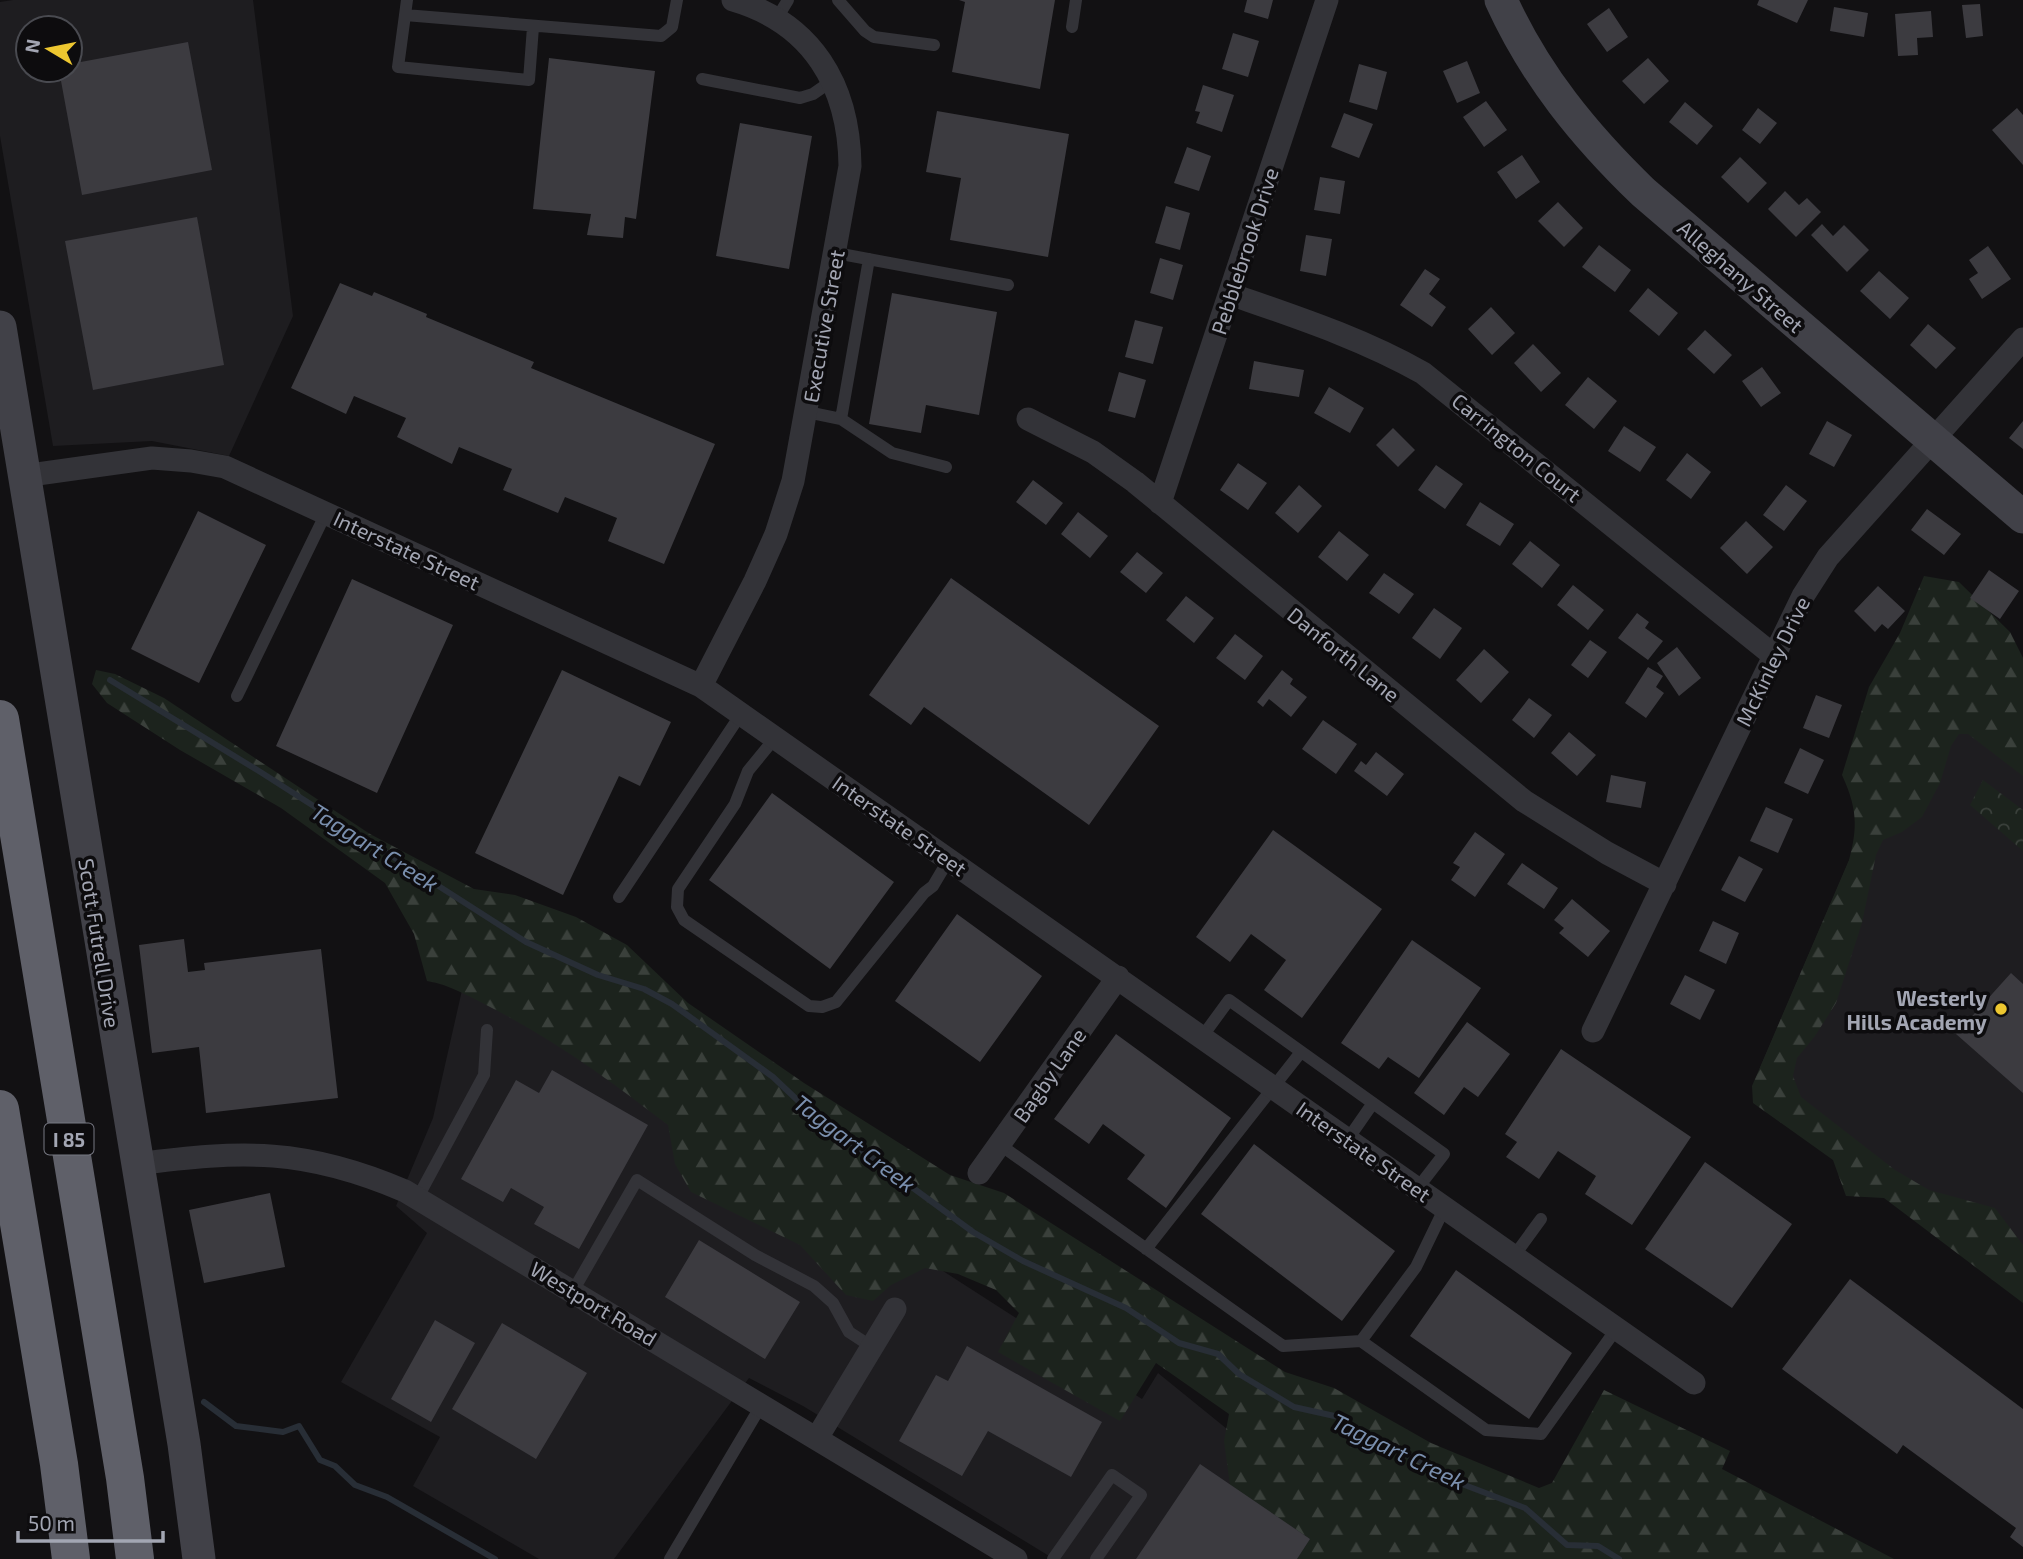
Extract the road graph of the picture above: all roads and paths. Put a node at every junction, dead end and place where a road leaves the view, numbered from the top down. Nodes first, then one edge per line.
1 (407, 0) edge
2 (677, 0) edge
3 (733, 0) edge
4 (838, 0) edge
5 (1076, 0) edge
6 (1327, 0) edge
7 (1501, 0) edge
8 (783, 9) edge
9 (405, 15) junction
10 (533, 27) junction
11 (1072, 27) dead end
12 (934, 45) dead end
13 (702, 79) dead end
14 (833, 80) junction
15 (836, 253) junction
16 (869, 260) junction
17 (1008, 285) dead end
18 (1230, 294) junction
19 (0, 327) edge
20 (2023, 339) edge
21 (807, 412) junction
22 (841, 419) junction
23 (1028, 419) dead end
24 (1932, 439) junction
25 (946, 467) dead end
26 (23, 476) junction
27 (1160, 503) junction
28 (326, 513) junction
29 (2023, 517) edge
30 (1773, 655) junction
31 (701, 686) junction
32 (237, 695) dead end
33 (740, 714) junction
34 (0, 719) edge
35 (775, 738) junction
36 (949, 859) junction
37 (1665, 884) junction
38 (619, 897) dead end
39 (1118, 977) junction
40 (487, 1030) dead end
41 (1593, 1031) dead end
42 (1202, 1037) junction
43 (1301, 1052) junction
44 (1275, 1088) junction
45 (1373, 1103) junction
46 (0, 1109) edge
47 (1348, 1139) junction
48 (999, 1144) junction
49 (137, 1164) junction
50 (979, 1173) dead end
51 (1417, 1189) junction
52 (417, 1199) junction
53 (1445, 1207) junction
54 (1541, 1219) dead end
55 (1146, 1249) junction
56 (1514, 1256) junction
57 (573, 1291) junction
58 (895, 1309) dead end
59 (1617, 1328) junction
60 (1360, 1341) junction
61 (872, 1347) junction
62 (1694, 1383) dead end
63 (762, 1404) junction
64 (817, 1438) junction
65 (71, 1559) edge
66 (135, 1559) edge
67 (199, 1559) edge
68 (670, 1559) edge
69 (1016, 1559) edge
70 (1053, 1559) edge
71 (1096, 1559) edge

1 - 9 lane
2 - 10 lane
3 - 8 street, Executive Street
4 - 12 lane
5 - 11 lane
6 - 18 street, Pebblebrook Drive
7 - 24 street, Alleghany Street
8 - 14 street, Executive Street
9 - 10 lane
9 - 10 lane
13 - 14 lane
14 - 15 street, Executive Street
15 - 16 lane
15 - 21 street, Executive Street
16 - 17 lane
16 - 22 lane
18 - 27 street, Pebblebrook Drive
18 - 30 street, Carrington Court
19 - 26 street, Scott Futrell Drive
20 - 24 street, McKinley Drive
21 - 22 lane
21 - 31 street, Executive Street
22 - 25 lane
23 - 27 street, Danforth Lane
24 - 29 street, Alleghany Street
24 - 30 street, McKinley Drive
26 - 28 street, Interstate Street
26 - 49 street, Scott Futrell Drive
27 - 37 street, Danforth Lane
28 - 31 street, Interstate Street
28 - 32 lane
30 - 37 street, McKinley Drive
31 - 33 street, Interstate Street
33 - 35 street, Interstate Street
33 - 38 lane
34 - 66 highway, I 85
35 - 36 street, Interstate Street
35 - 36 lane
36 - 39 street, Interstate Street
37 - 41 street, McKinley Drive
39 - 42 street, Interstate Street
39 - 48 street, Bagby Lane
40 - 52 lane
42 - 43 lane
42 - 44 street, Interstate Street
43 - 44 lane
43 - 45 lane
44 - 47 street, Interstate Street
44 - 55 lane
45 - 47 lane
45 - 51 lane
46 - 65 highway
47 - 51 street, Interstate Street
48 - 50 street, Bagby Lane
48 - 55 lane
49 - 52 street, Westport Road
49 - 67 street, Scott Futrell Drive
51 - 53 street, Interstate Street
52 - 57 street, Westport Road
53 - 56 street, Interstate Street
53 - 60 lane
54 - 56 lane
55 - 60 lane
56 - 59 street, Interstate Street
57 - 61 lane
57 - 63 street, Westport Road
58 - 61 street
59 - 60 lane
59 - 62 street, Interstate Street
61 - 64 street
63 - 64 street, Westport Road
63 - 68 lane
64 - 69 street, Westport Road
70 - 71 lane

